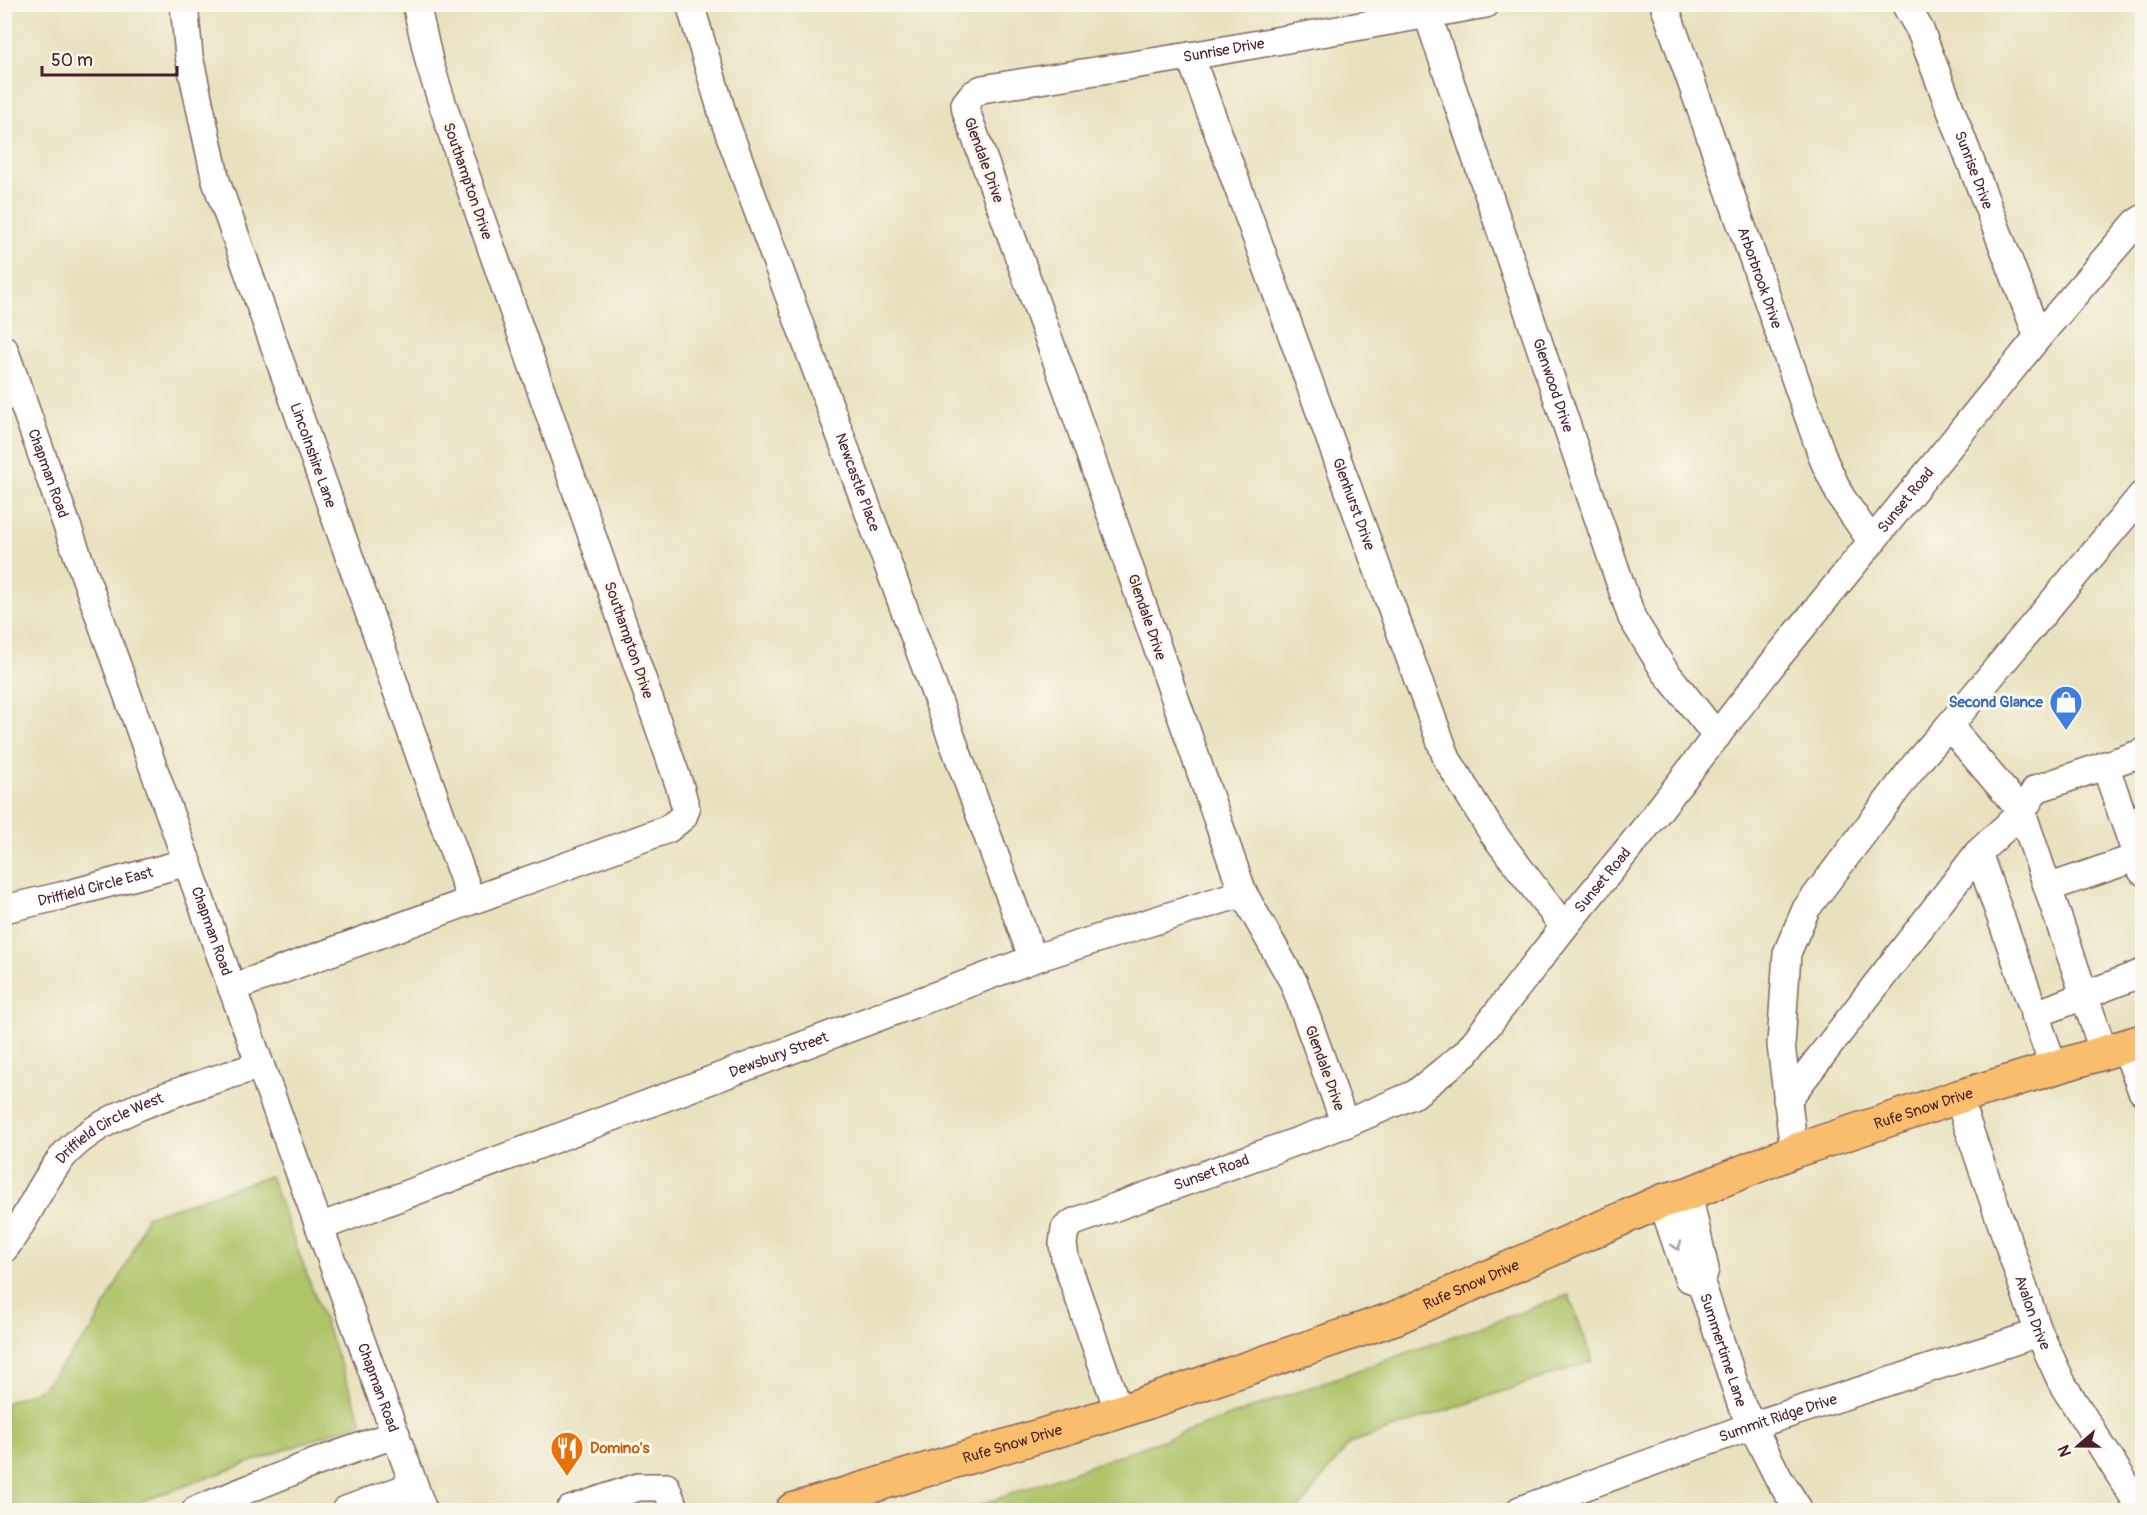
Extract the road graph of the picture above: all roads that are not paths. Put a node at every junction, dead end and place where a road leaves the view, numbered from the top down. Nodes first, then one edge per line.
1 (184, 4) edge
2 (416, 4) edge
3 (690, 4) edge
4 (1486, 4) edge
5 (1664, 4) edge
6 (1905, 4) edge
7 (1427, 13) junction
8 (1190, 57) junction
9 (965, 104) joint
10 (2142, 219) edge
11 (2038, 337) junction
12 (4, 349) edge
13 (2142, 495) edge
14 (1872, 542) junction
15 (1949, 726) junction
16 (1717, 736) junction
17 (2142, 753) edge
18 (2105, 765) junction
19 (2022, 812) junction
20 (1978, 854) junction
21 (188, 862) junction
22 (2140, 864) edge
23 (2048, 888) junction
24 (1244, 893) junction
25 (471, 900) junction
26 (4, 909) edge
27 (1563, 927) junction
28 (1033, 959) junction
29 (2142, 973) edge
30 (232, 988) junction
31 (2084, 995) junction
32 (2034, 1015) junction
33 (2124, 1047) edge
34 (260, 1065) junction
35 (2054, 1068) junction
36 (2142, 1091) edge
37 (1958, 1097) junction
38 (1787, 1100) junction
39 (1345, 1124) junction
40 (1794, 1151) junction
41 (1675, 1198) junction
42 (320, 1227) junction
43 (4, 1249) edge
44 (2039, 1333) junction
45 (1119, 1412) junction
46 (1751, 1426) junction
47 (396, 1434) junction
48 (414, 1485) junction
49 (196, 1510) edge
50 (352, 1510) edge
51 (423, 1510) edge
52 (570, 1510) edge
53 (675, 1510) edge
54 (792, 1510) edge
55 (1525, 1510) edge
56 (1799, 1510) edge
57 (2142, 1510) edge

1 - 25 street, Lincolnshire Lane
2 - 25 street, Southampton Drive
3 - 28 street, Newcastle Place
4 - 7 street, Sunrise Drive
5 - 14 street, Arborbrook Drive
6 - 11 street, Sunrise Drive
7 - 8 street, Sunrise Drive
7 - 16 street, Glenwood Drive
8 - 9 street, Sunrise Drive
8 - 27 street, Glenhurst Drive
9 - 24 street, Glendale Drive
10 - 11 street, Sunset Road
11 - 14 street, Sunset Road
12 - 21 street, Chapman Road
13 - 15 street
14 - 16 street, Sunset Road
15 - 19 street
15 - 38 street
16 - 27 street, Sunset Road
17 - 18 street
18 - 19 street
18 - 22 street
19 - 20 street
19 - 23 street
20 - 32 street
20 - 38 street
21 - 26 street, Driffield Circle East
21 - 30 street, Chapman Road
22 - 23 street
23 - 31 street
24 - 28 street, Dewsbury Street
24 - 39 street, Glendale Drive
25 - 30 street, Southampton Drive
27 - 39 street, Sunset Road
28 - 42 street, Dewsbury Street
29 - 31 street
30 - 34 street, Chapman Road
31 - 32 street
31 - 33 street
32 - 35 street
33 - 35 main road, Rufe Snow Drive
33 - 36 street
34 - 42 street, Chapman Road
34 - 43 street, Driffield Circle West
35 - 37 main road, Rufe Snow Drive
37 - 40 main road, Rufe Snow Drive
37 - 44 street, Avalon Drive
38 - 40 street
39 - 45 street, Sunset Road
40 - 41 main road, Rufe Snow Drive
41 - 45 main road, Rufe Snow Drive
41 - 46 street, Summertime Lane
42 - 47 street, Chapman Road
44 - 46 street, Summit Ridge Drive
44 - 57 street, Avalon Drive
45 - 54 main road, Rufe Snow Drive
46 - 55 street, Summit Ridge Drive
46 - 56 street, Summertime Lane
47 - 48 street, Chapman Road
47 - 49 street
48 - 50 street
48 - 51 street, Chapman Road
52 - 53 street

